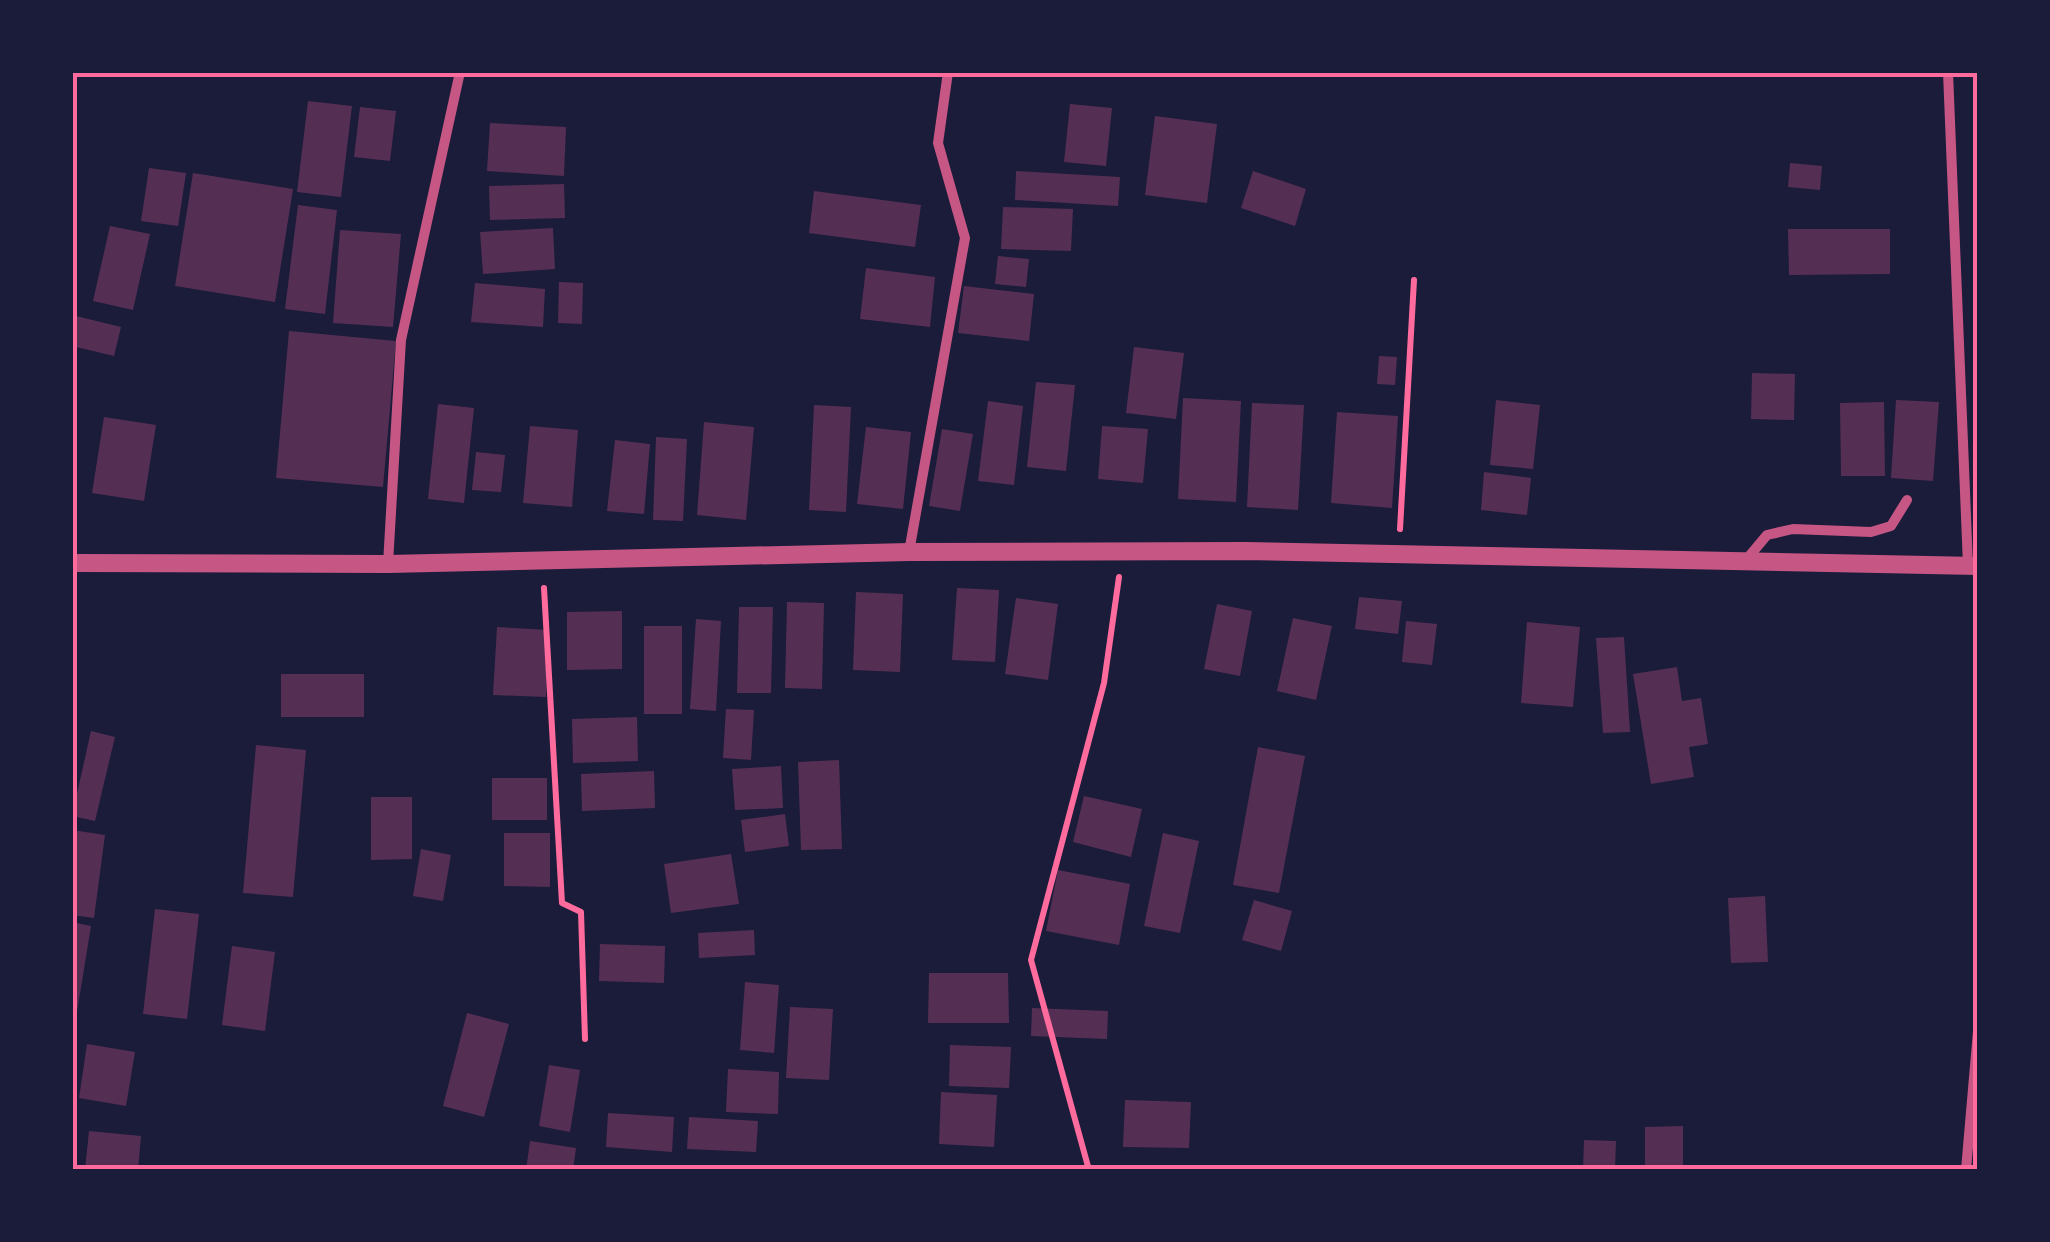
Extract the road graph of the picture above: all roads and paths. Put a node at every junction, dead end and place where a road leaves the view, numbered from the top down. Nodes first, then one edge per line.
1 (460, 72) edge
2 (948, 72) edge
3 (1948, 72) edge
4 (1414, 280) dead end
5 (1907, 500) dead end
6 (909, 552) junction
7 (1123, 552) junction
8 (1398, 556) junction
9 (542, 562) junction
10 (1745, 562) junction
11 (72, 563) edge
12 (388, 564) junction
13 (1973, 566) edge
14 (1978, 1031) edge
15 (585, 1039) dead end
16 (1089, 1170) edge
17 (1966, 1170) edge

1 - 12 street
2 - 6 street
3 - 13 street
4 - 8 path
5 - 10 street
6 - 7 street
6 - 9 street
7 - 8 street
7 - 16 path
8 - 10 street
9 - 12 street
9 - 15 path
10 - 13 street
11 - 12 street
14 - 17 street

